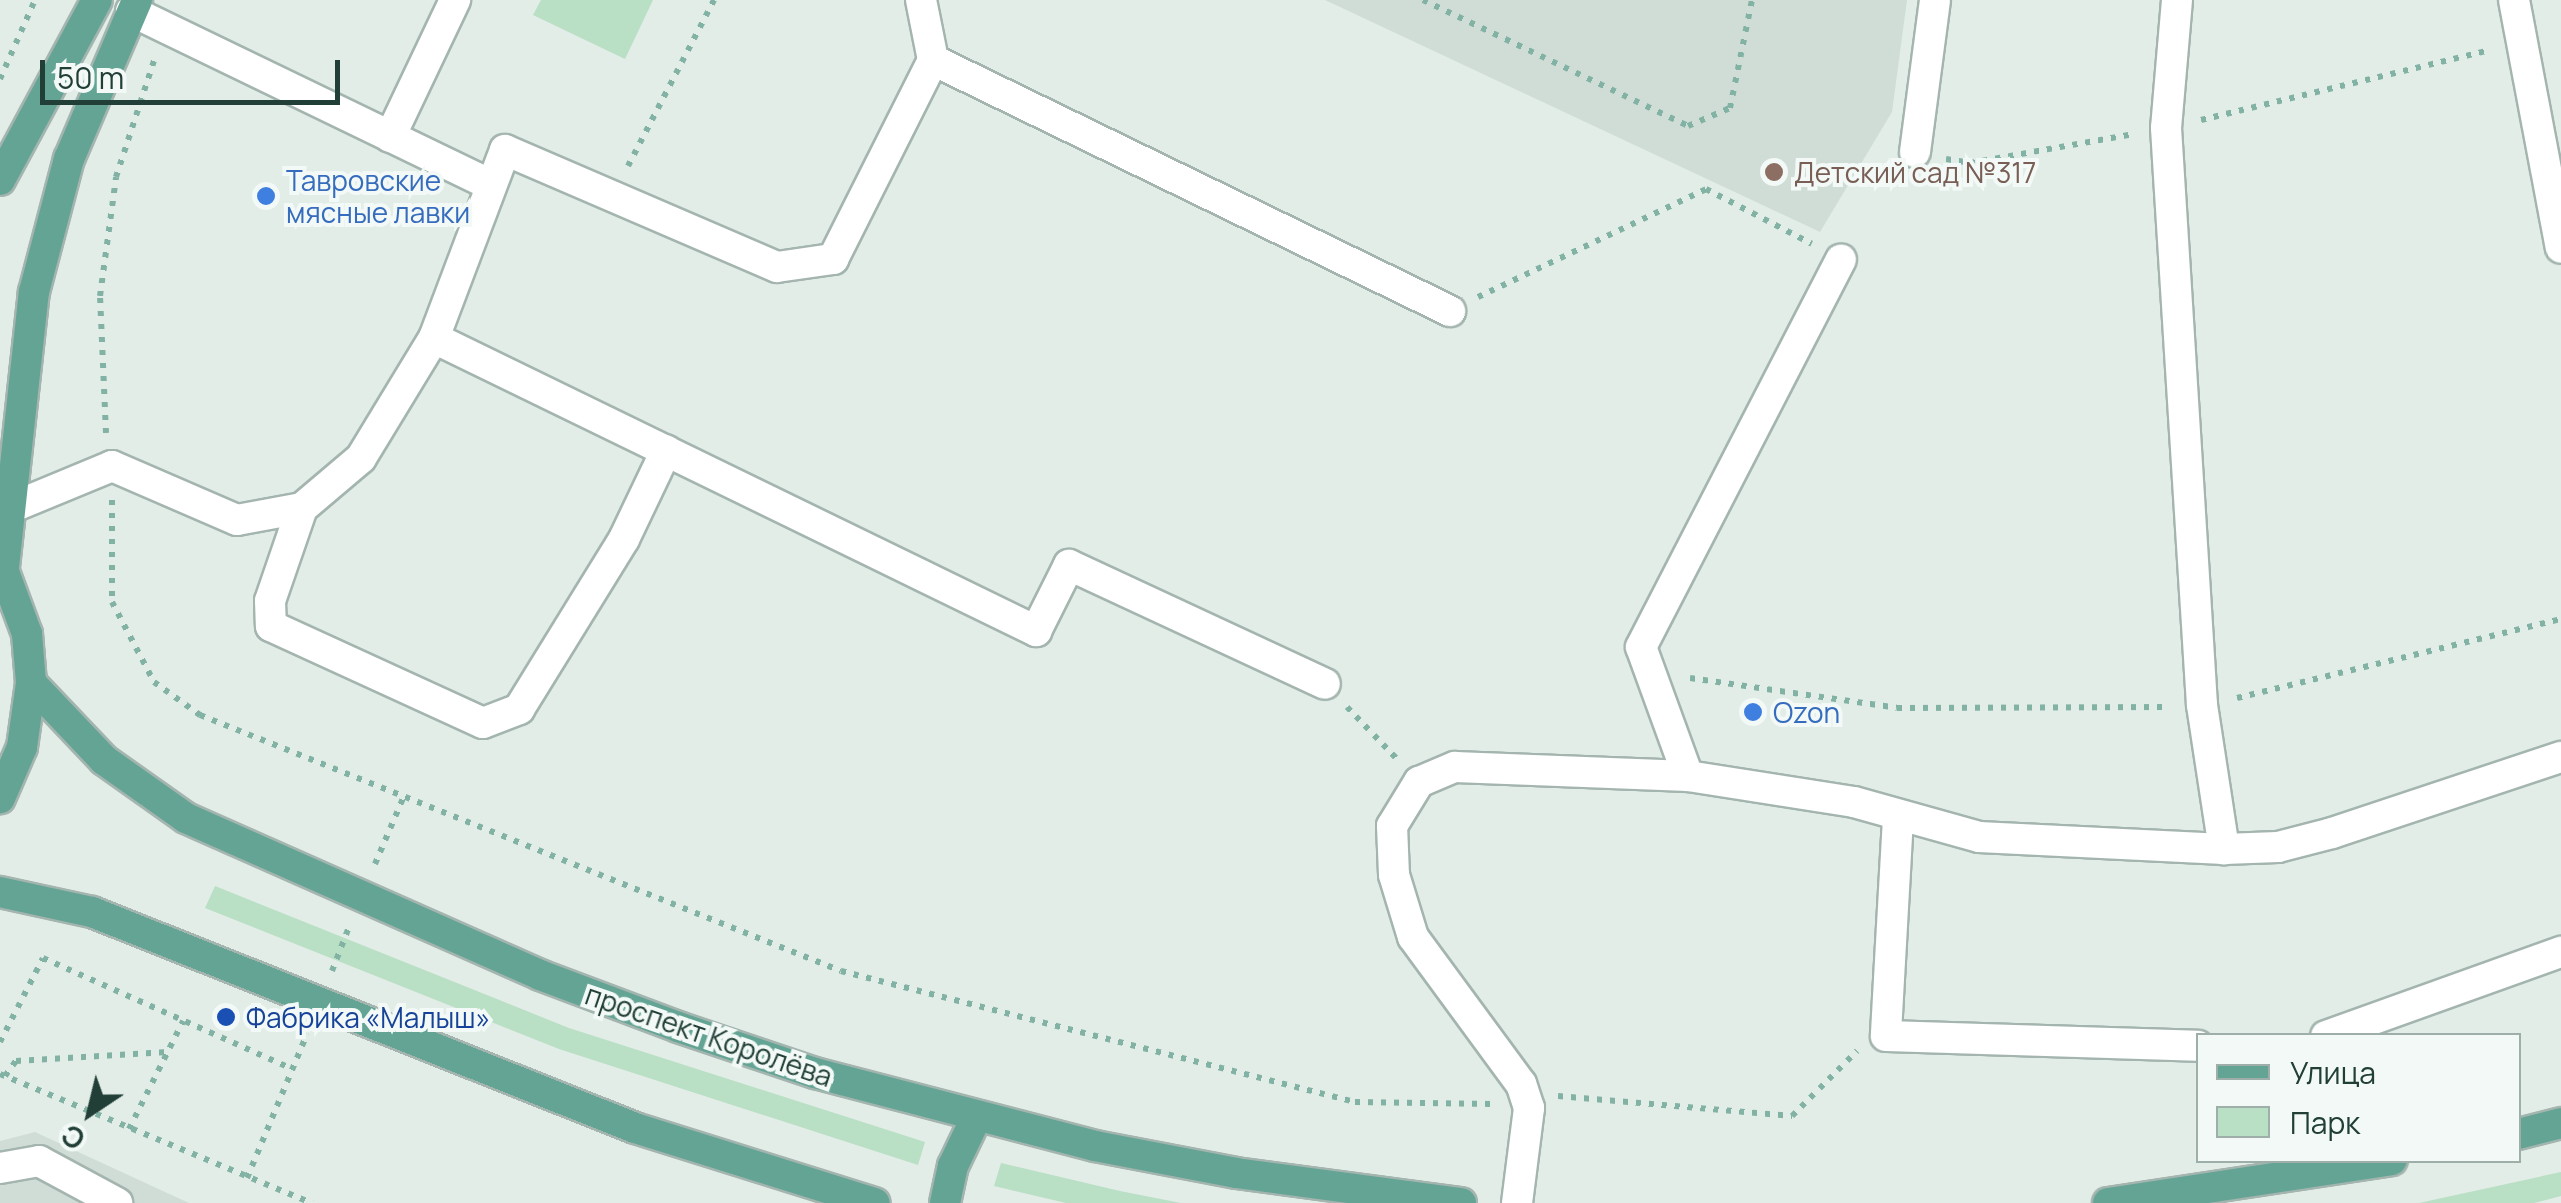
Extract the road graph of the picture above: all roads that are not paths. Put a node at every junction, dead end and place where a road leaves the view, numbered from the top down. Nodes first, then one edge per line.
1 (97, 0) edge
2 (455, 0) edge
3 (921, 0) edge
4 (1935, 0) edge
5 (2177, 0) edge
6 (2514, 0) edge
7 (134, 6) edge
8 (933, 60) junction
9 (390, 136) junction
10 (1915, 152) road end
11 (0, 180) edge
12 (487, 183) junction
13 (2561, 248) edge
14 (1841, 260) road end
15 (1450, 311) road end
16 (434, 338) junction
17 (666, 451) junction
18 (14, 508) junction
19 (302, 508) junction
20 (2, 564) edge
21 (31, 684) junction
22 (1325, 684) road end
23 (2561, 757) edge
24 (1688, 776) junction
25 (0, 798) edge
26 (1898, 818) junction
27 (2224, 850) junction
28 (0, 892) edge
29 (2561, 952) edge
30 (2334, 1033) edge
31 (2196, 1046) edge
32 (976, 1118) junction
33 (2561, 1123) edge
34 (2521, 1133) edge
35 (2372, 1163) edge
36 (2, 1172) edge
37 (117, 1203) edge
38 (875, 1203) edge
39 (945, 1203) edge
40 (1460, 1203) edge
41 (1518, 1203) edge
42 (2108, 1203) edge

1 - 11 main road
2 - 9 lane
3 - 8 lane
4 - 10 lane
5 - 27 lane
6 - 13 lane
7 - 9 lane
7 - 18 main road
8 - 12 lane
8 - 15 lane
9 - 12 lane
12 - 16 lane
14 - 24 lane
16 - 17 lane
16 - 19 lane
17 - 19 lane
17 - 22 lane
18 - 19 lane
18 - 20 main road
20 - 21 main road
21 - 25 main road
21 - 32 main road, проспект Королёва
23 - 27 lane
24 - 26 lane
24 - 41 lane
26 - 27 lane
26 - 31 lane
28 - 38 main road
29 - 30 lane
32 - 39 main road
32 - 40 main road, проспект Королёва
33 - 34 main road
35 - 42 main road
36 - 37 lane

